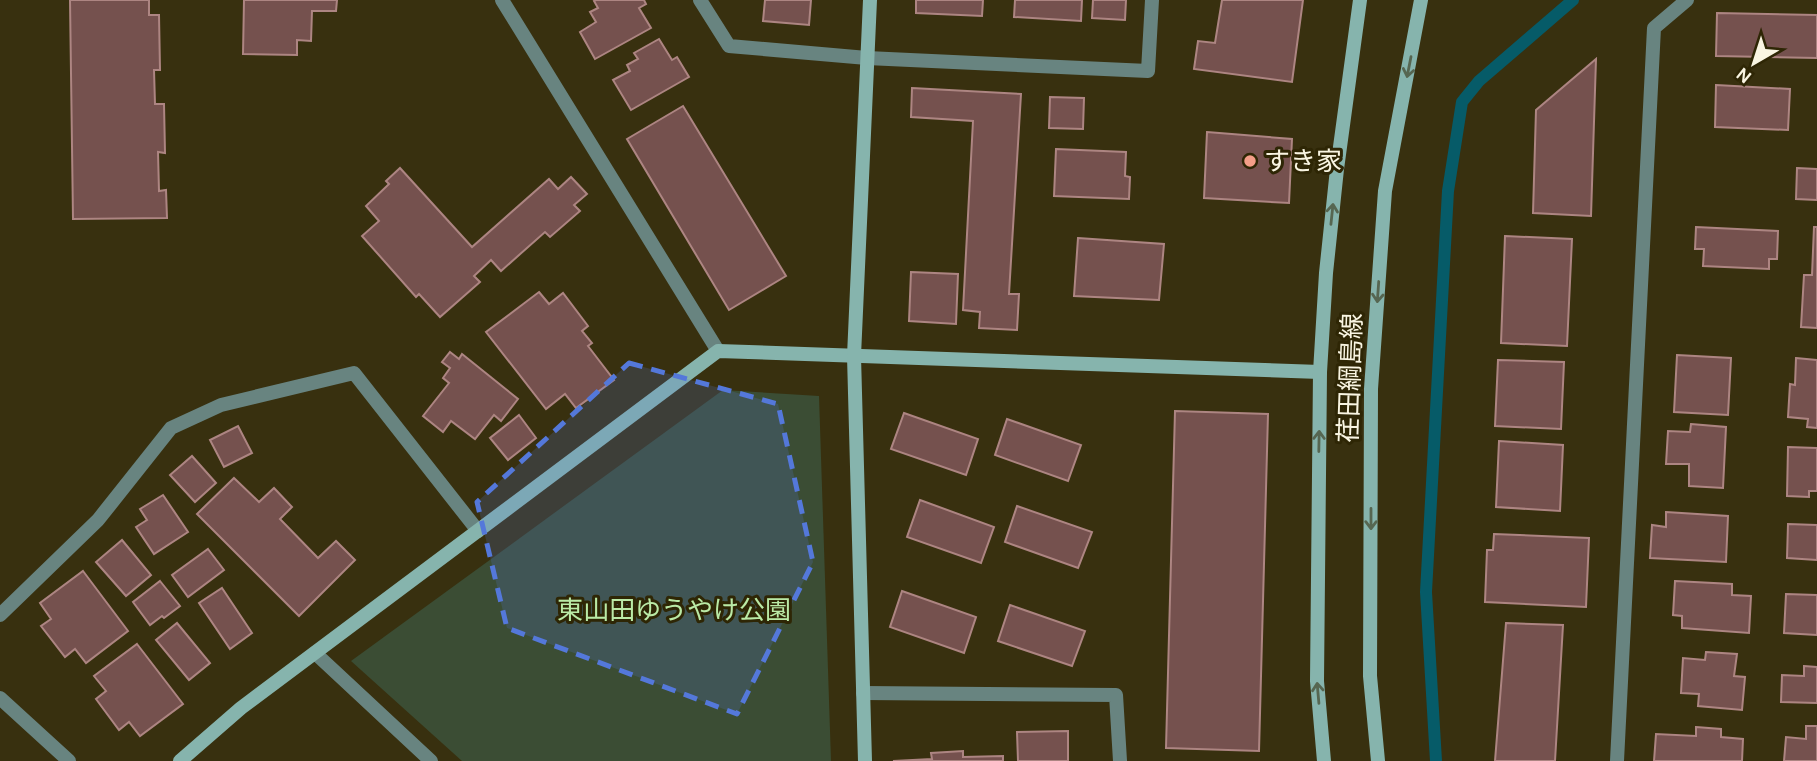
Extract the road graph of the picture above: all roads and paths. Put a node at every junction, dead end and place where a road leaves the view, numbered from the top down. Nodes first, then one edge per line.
1 (502, 0) edge
2 (700, 0) edge
3 (870, 0) edge
4 (1152, 0) edge
5 (1360, 0) edge
6 (1421, 0) edge
7 (1687, 0) edge
8 (867, 58) junction
9 (719, 351) junction
10 (854, 356) junction
11 (1320, 372) junction
12 (478, 531) junction
13 (0, 615) edge
14 (315, 653) junction
15 (863, 693) junction
16 (0, 698) edge
17 (69, 761) edge
18 (180, 761) edge
19 (431, 761) edge
20 (865, 761) edge
21 (1119, 761) edge
22 (1324, 761) edge
23 (1378, 761) edge
24 (1617, 761) edge

1 - 9 street
2 - 8 street
3 - 8 street
4 - 8 street
11 -> 5 street, 荏田綱島線
6 -> 23 street, 荏田綱島線
7 - 24 street
8 - 10 street
9 - 10 street
9 - 12 street
10 - 11 street
10 - 15 street
22 -> 11 street, 荏田綱島線
12 - 13 street
12 - 14 street
14 - 18 street
14 - 19 street
15 - 20 street
15 - 21 street
16 - 17 street

